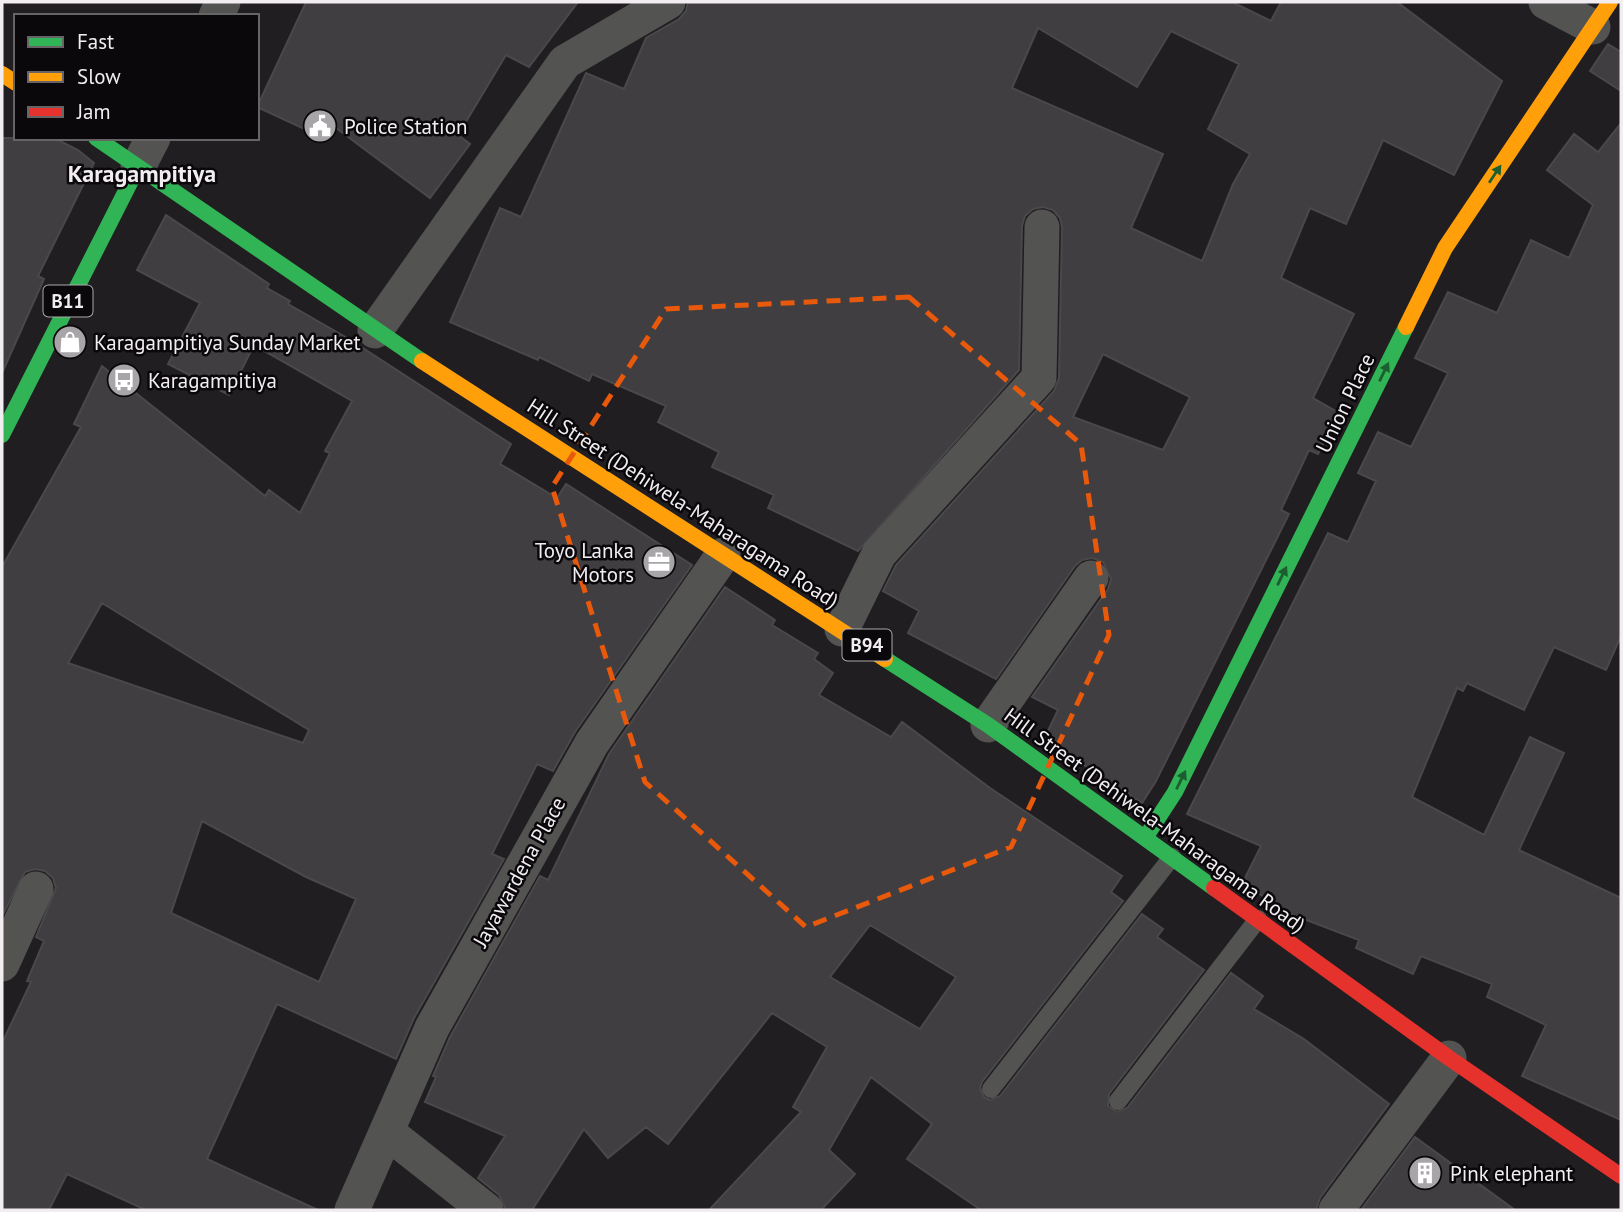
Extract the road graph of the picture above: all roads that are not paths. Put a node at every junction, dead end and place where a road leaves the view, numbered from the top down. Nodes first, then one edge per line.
1 (668, 2) edge
2 (1546, 2) edge
3 (1601, 14) edge
4 (103, 140) edge
5 (145, 153) edge
6 (1042, 227) dead end
7 (375, 331) junction
8 (2, 435) edge
9 (723, 555) junction
10 (1091, 578) dead end
11 (842, 629) junction
12 (988, 725) junction
13 (1145, 838) junction
14 (1172, 857) junction
15 (36, 889) dead end
16 (1258, 919) junction
17 (2, 964) edge
18 (1449, 1058) junction
19 (990, 1089) dead end
20 (1118, 1101) dead end
21 (387, 1132) junction
22 (1621, 1176) edge
23 (352, 1210) edge
24 (486, 1210) edge
25 (1336, 1210) edge

1 - 7 street
2 - 3 street
13 -> 3 main road, Union Place
4 - 5 main road, Hill Street (Dehiwela-Maharagama Road) / B94
5 - 7 main road, Hill Street (Dehiwela-Maharagama Road) / B94
5 - 8 main road, B11
6 - 11 street
7 - 9 main road, Hill Street (Dehiwela-Maharagama Road) / B94
9 - 11 main road, Hill Street (Dehiwela-Maharagama Road) / B94
9 - 21 street, Jayawardena Place
10 - 12 street
11 - 12 main road, Hill Street (Dehiwela-Maharagama Road) / B94
12 - 13 main road, Hill Street (Dehiwela-Maharagama Road) / B94
13 - 14 main road, Hill Street (Dehiwela-Maharagama Road) / B94
14 - 16 main road, Hill Street (Dehiwela-Maharagama Road) / B94
14 - 19 lane
15 - 17 street
16 - 18 main road, Hill Street (Dehiwela-Maharagama Road) / B94
16 - 20 lane
18 - 22 main road, Hill Street (Dehiwela-Maharagama Road) / B94
18 - 25 street
21 - 23 street, Jayawardena Place
21 - 24 street

